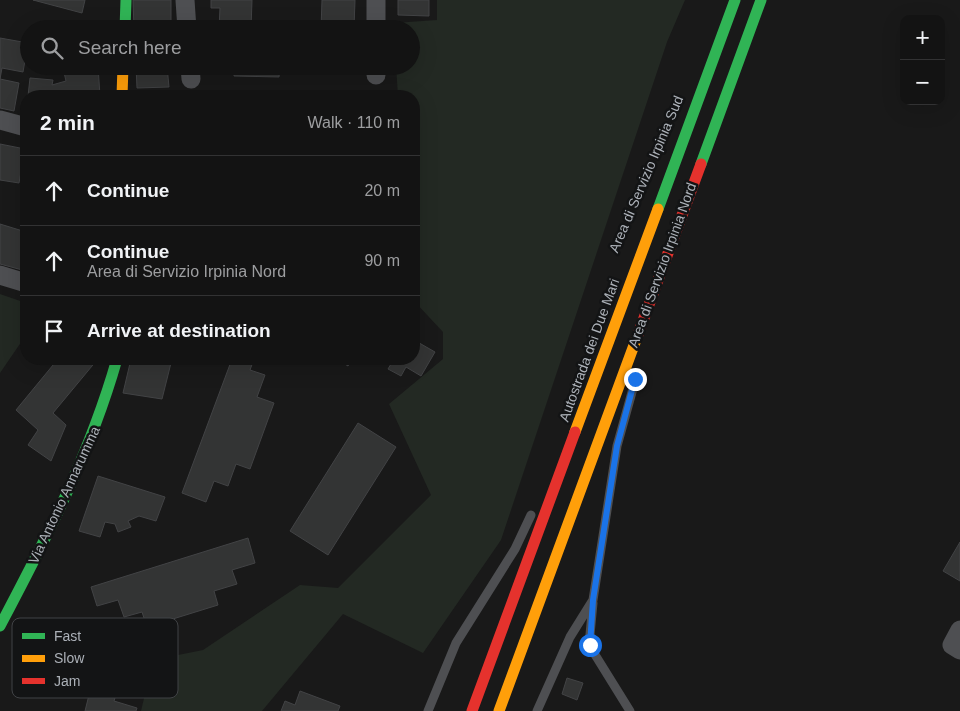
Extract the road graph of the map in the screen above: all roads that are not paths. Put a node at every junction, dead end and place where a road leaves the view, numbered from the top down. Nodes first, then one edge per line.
1 (126, 0) edge
2 (185, 0) edge
3 (376, 0) edge
4 (761, 0) edge
5 (770, 0) edge
6 (734, 2) edge
7 (125, 20) edge
8 (186, 20) edge
9 (376, 20) edge
10 (762, 27) dead end
11 (123, 75) edge
12 (122, 90) edge
13 (0, 120) edge
14 (20, 125) edge
15 (655, 188) dead end
16 (0, 275) edge
17 (20, 281) edge
18 (642, 362) dead end
19 (116, 365) edge
20 (534, 506) dead end
21 (593, 600) junction
22 (0, 626) edge
23 (960, 630) edge
24 (960, 650) edge
25 (428, 711) edge
26 (472, 711) edge
27 (500, 711) edge
28 (537, 711) edge
29 (630, 711) edge

1 - 7 main road
2 - 8 street
3 - 9 street
4 - 27 main road
5 - 10 lane
6 - 15 lane, Area di Servizio Irpinia Sud
6 - 26 main road, Autostrada dei Due Mari
11 - 12 main road
13 - 14 street
16 - 17 street
18 - 21 lane, Area di Servizio Irpinia Nord
19 - 22 main road, Via Antonio Annarumma
20 - 25 lane
21 - 28 lane, Area di Servizio Irpinia Nord
21 - 29 lane
23 - 24 street

